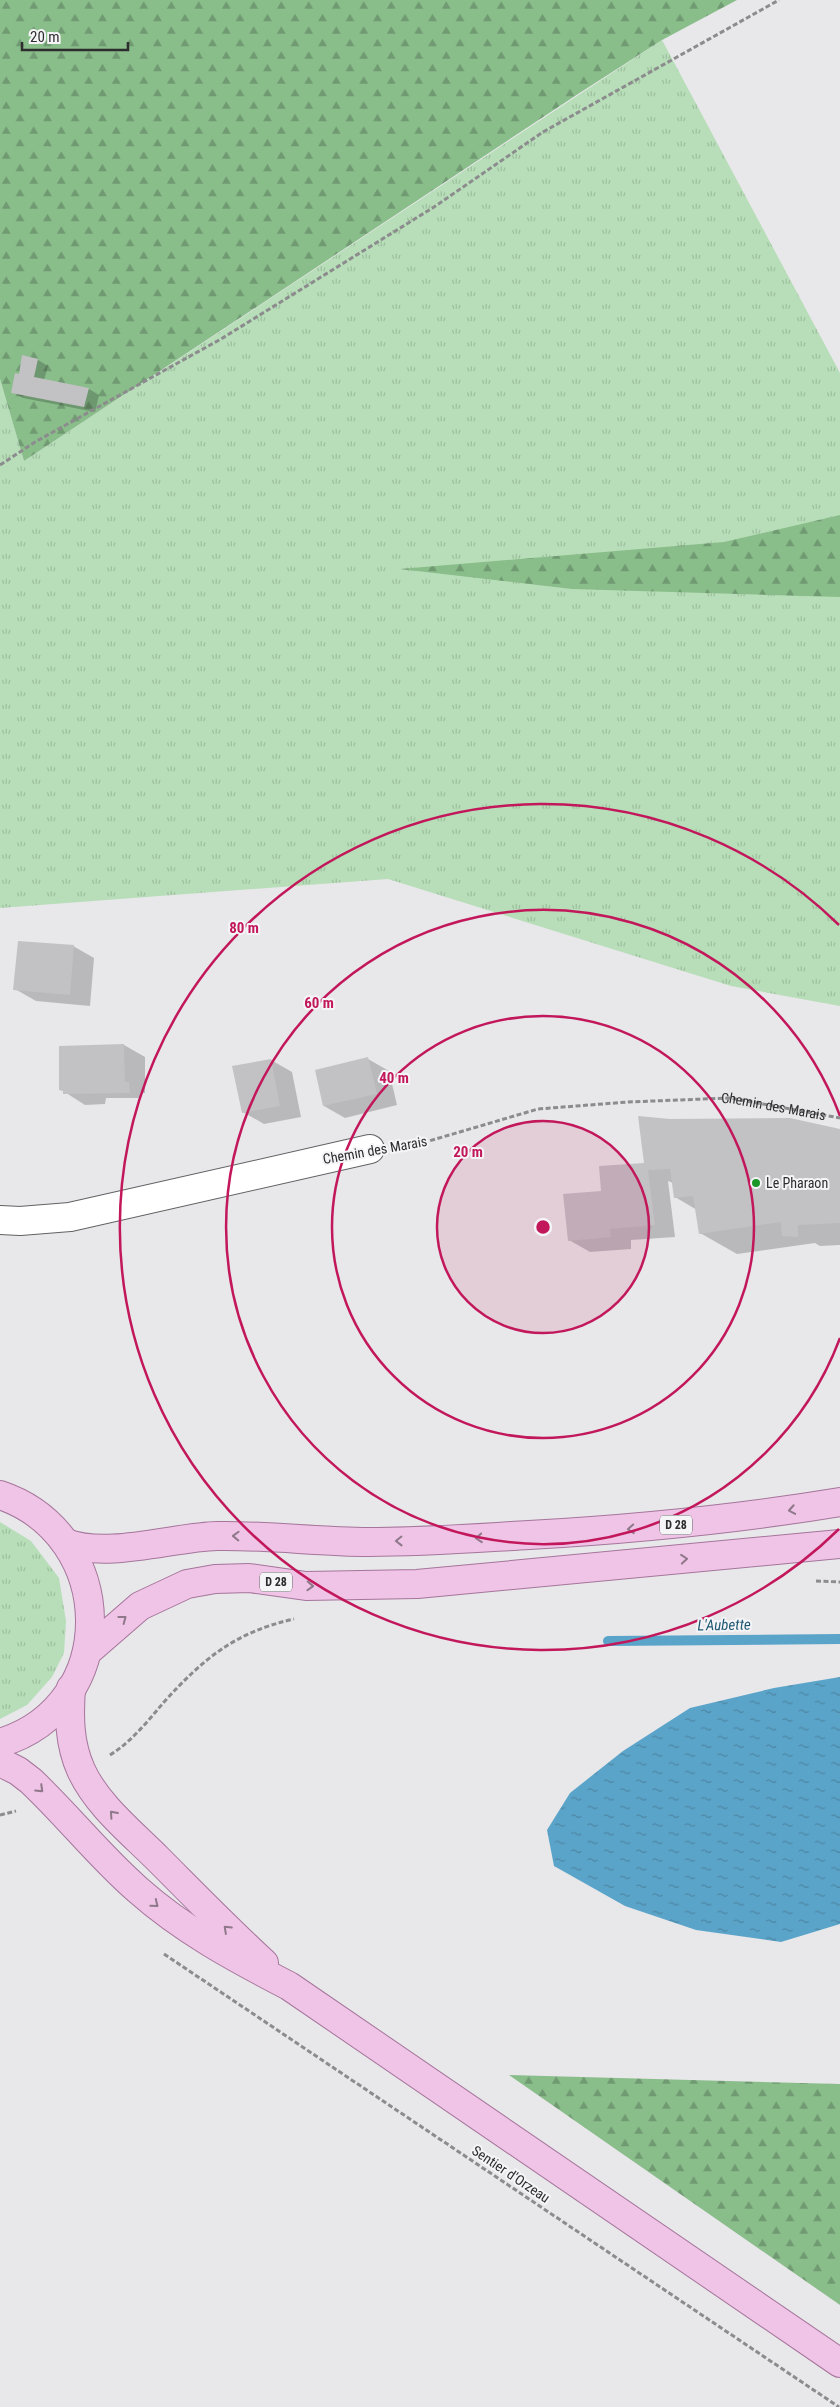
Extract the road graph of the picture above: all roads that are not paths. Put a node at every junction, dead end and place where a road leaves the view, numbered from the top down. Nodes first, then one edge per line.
1 (370, 1149) road end
2 (0, 1220) edge
3 (0, 1495) edge
4 (840, 1502) edge
5 (66, 1543) junction
6 (840, 1544) edge
7 (87, 1652) junction
8 (71, 1688) junction
9 (0, 1743) edge
10 (0, 1762) edge
11 (289, 1986) junction
12 (840, 2364) edge

1 - 2 street, Chemin des Marais
3 - 5 main road
4 -> 5 main road, D 28
5 - 7 main road
7 -> 6 main road, D 28
7 - 8 main road
8 - 9 main road
11 -> 8 main road
10 -> 11 main road
11 - 12 main road

